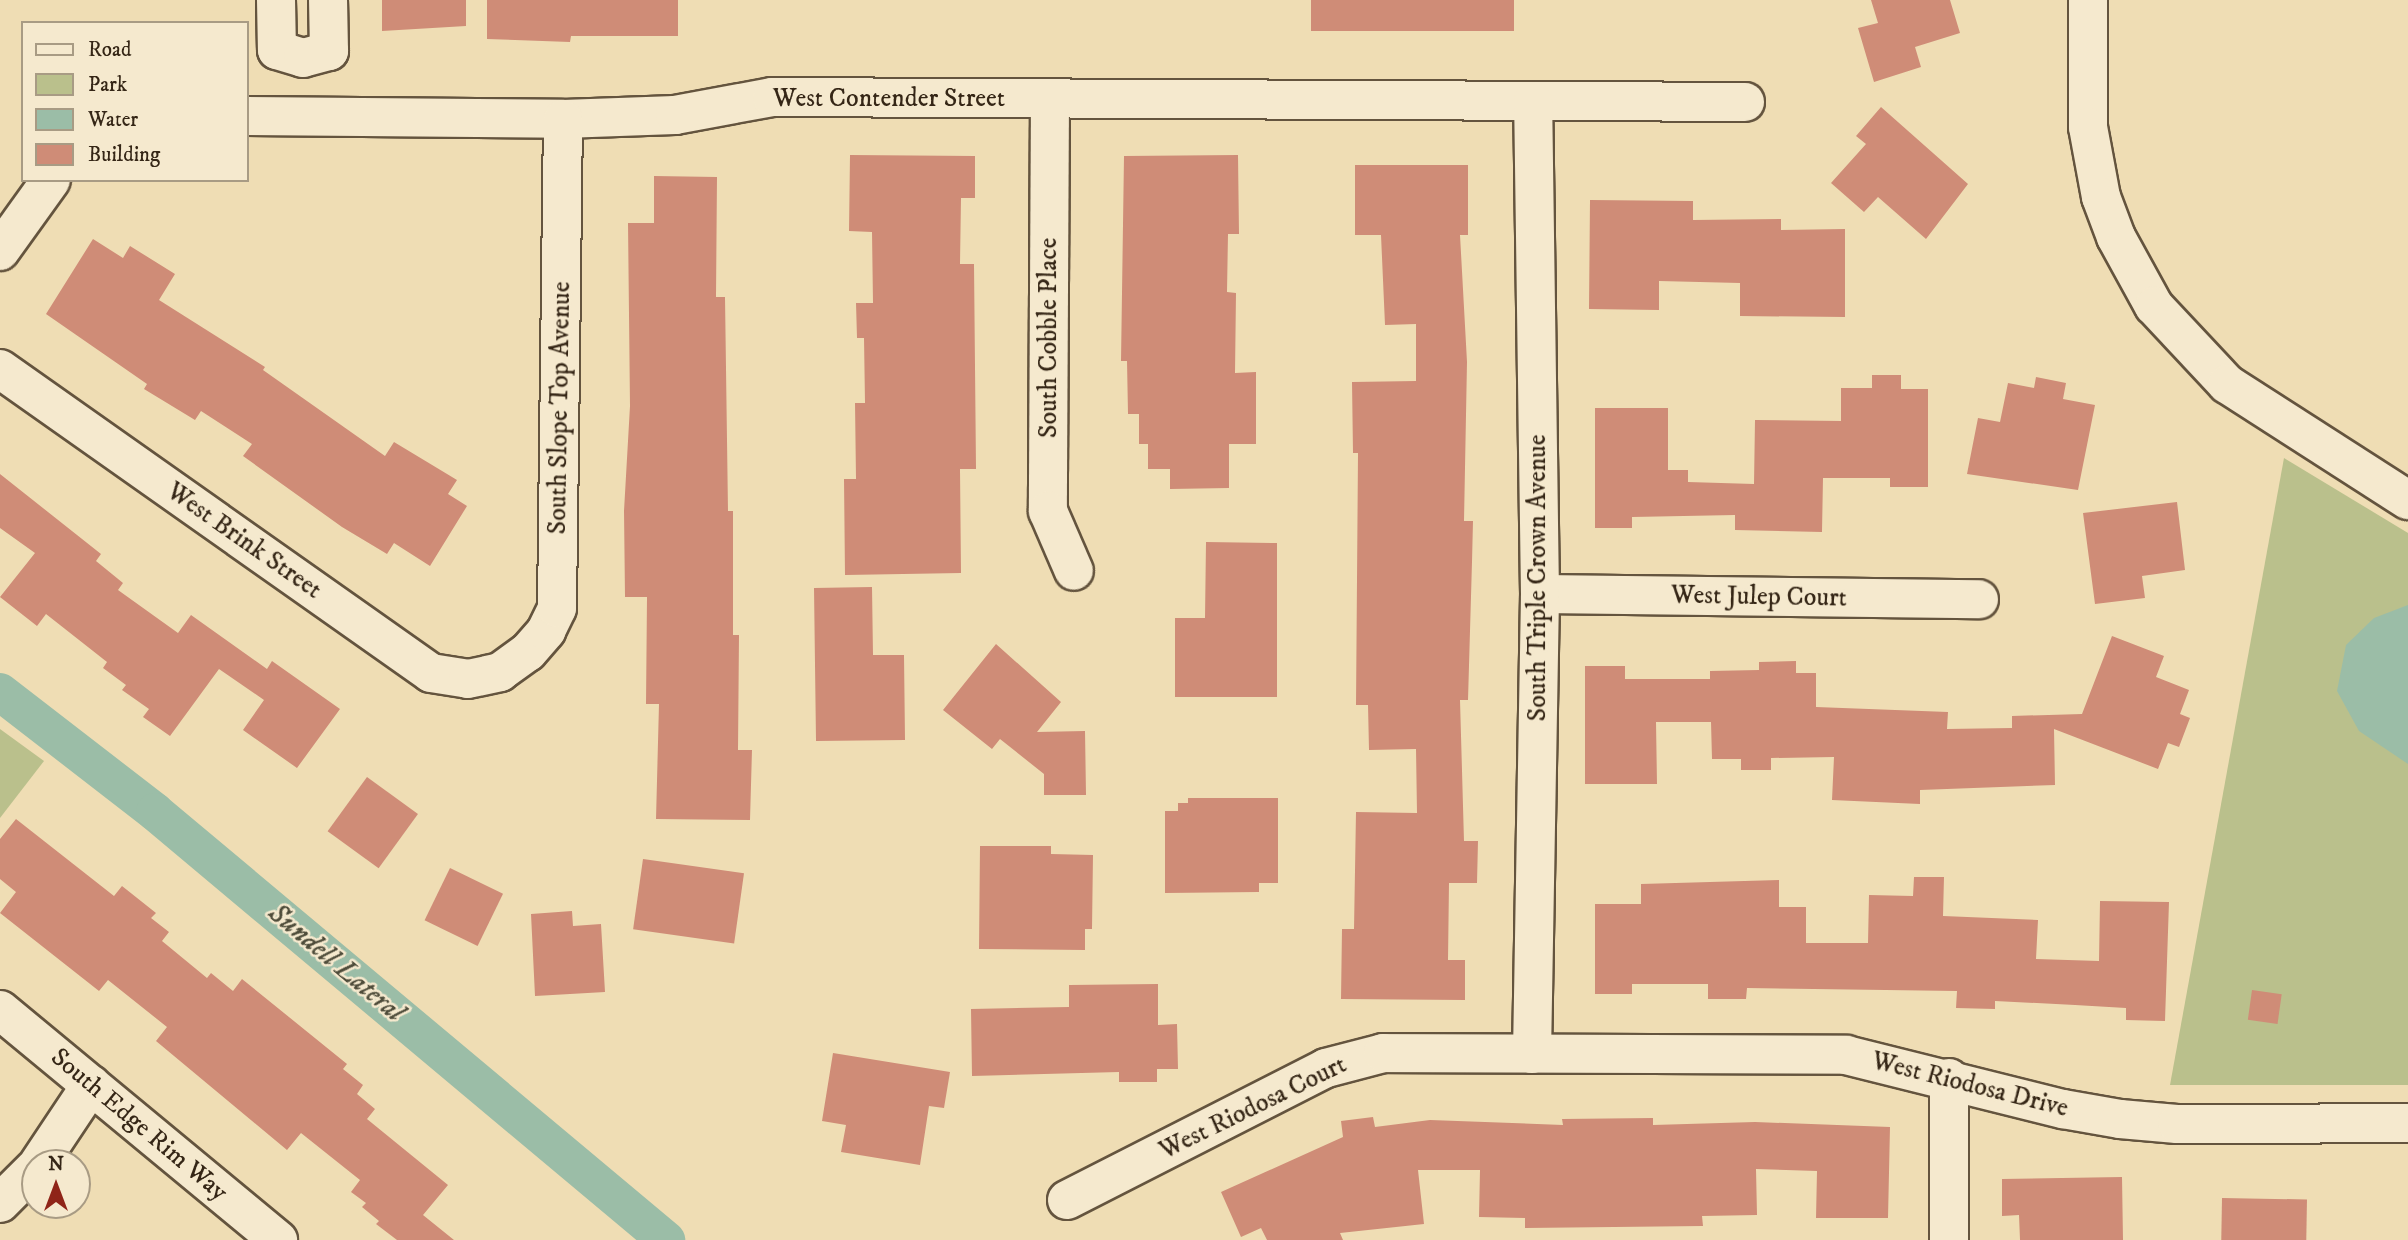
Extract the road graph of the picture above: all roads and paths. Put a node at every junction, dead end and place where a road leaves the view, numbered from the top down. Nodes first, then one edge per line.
1 (276, 0) edge
2 (328, 0) edge
3 (2088, 0) edge
4 (303, 58) junction
5 (1050, 99) junction
6 (1533, 101) junction
7 (1745, 102) dead end
8 (248, 116) edge
9 (303, 116) junction
10 (563, 119) junction
11 (50, 182) edge
12 (0, 251) edge
13 (0, 369) edge
14 (2408, 500) edge
15 (1074, 571) dead end
16 (1540, 594) junction
17 (1979, 599) dead end
18 (500, 672) joint
19 (0, 1010) edge
20 (1532, 1054) junction
21 (1949, 1078) junction
22 (91, 1085) junction
23 (2408, 1123) edge
24 (48, 1149) edge
25 (21, 1182) edge
26 (1067, 1200) dead end
27 (0, 1203) edge
28 (278, 1240) edge
29 (1949, 1240) edge

1 - 4 street
2 - 4 street
3 - 14 street
4 - 9 street
5 - 6 street, West Contender Street
5 - 10 street, West Contender Street
5 - 15 street, South Cobble Place
6 - 7 street, West Contender Street
6 - 16 street, South Triple Crown Avenue
8 - 9 street, West Contender Street
9 - 10 street, West Contender Street
10 - 18 street, South Slope Top Avenue
11 - 12 street
13 - 18 street, West Brink Street
16 - 17 street, West Julep Court
16 - 20 street, South Triple Crown Avenue
19 - 22 street, South Edge Rim Way
20 - 21 street, West Riodosa Drive
20 - 26 street, West Riodosa Court
21 - 23 street, West Riodosa Drive
21 - 29 street
22 - 24 street
22 - 28 street, South Edge Rim Way
25 - 27 street

